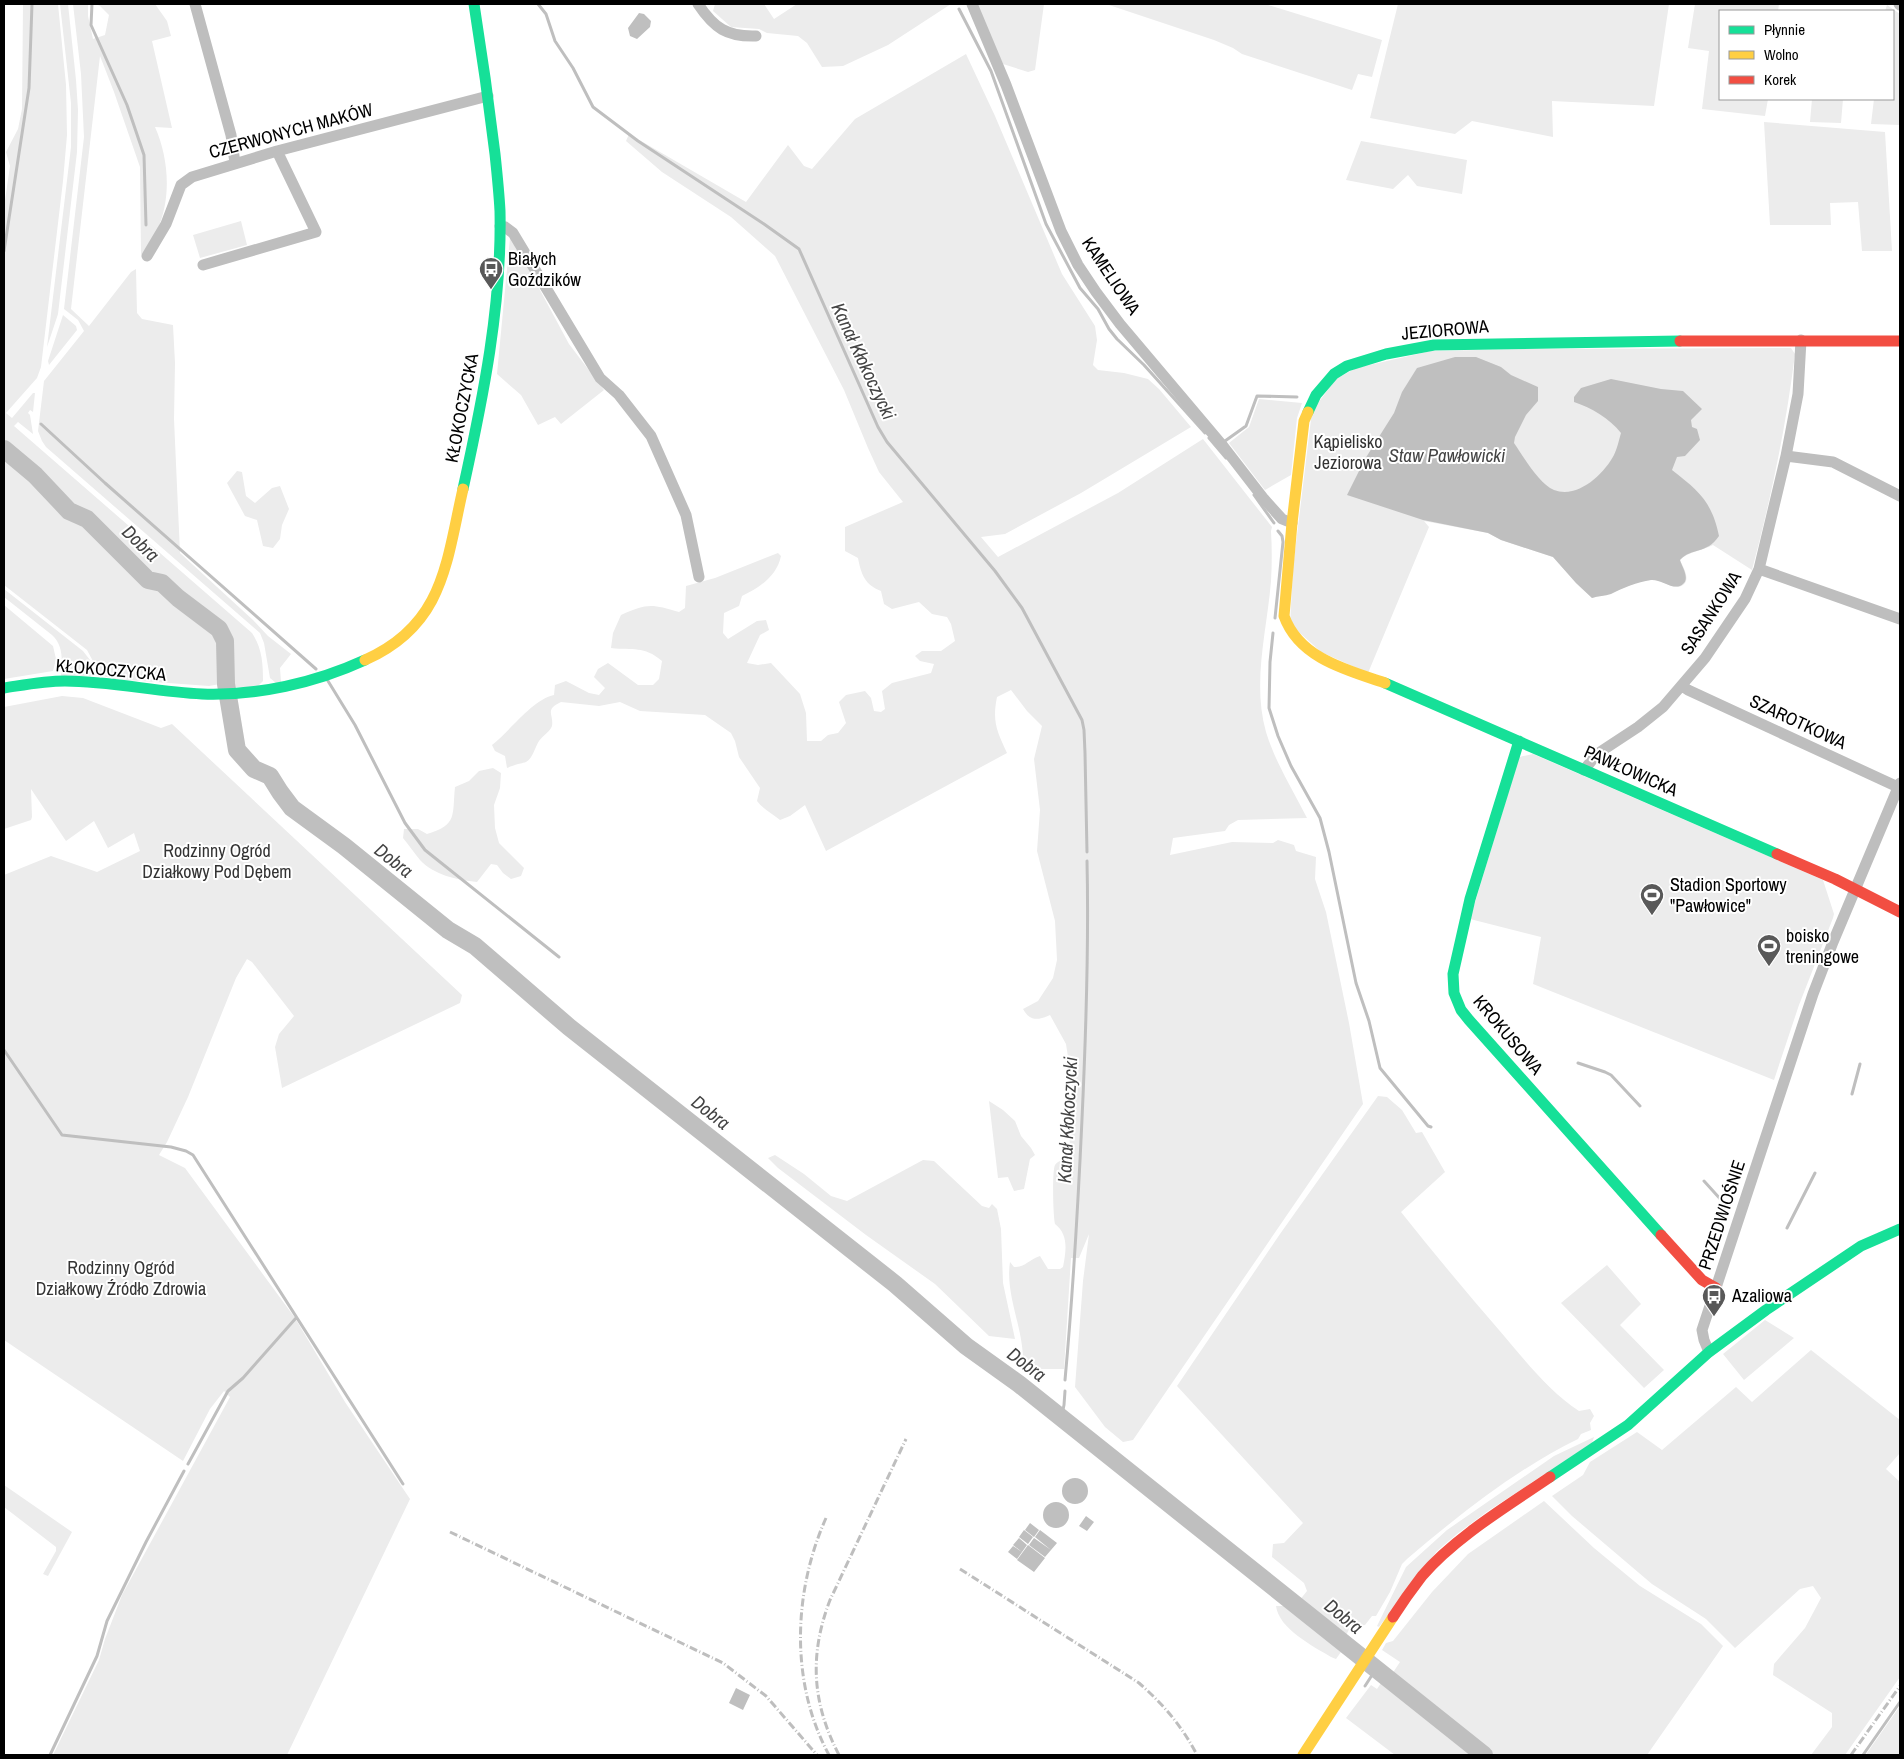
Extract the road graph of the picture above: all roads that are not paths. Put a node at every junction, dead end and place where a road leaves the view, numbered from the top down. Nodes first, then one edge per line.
1 (195, 4) edge
2 (474, 4) edge
3 (698, 4) edge
4 (972, 4) edge
5 (756, 36) dead end
6 (488, 96) junction
7 (276, 151) junction
8 (235, 163) junction
9 (500, 226) junction
10 (147, 256) dead end
11 (203, 265) dead end
12 (1801, 340) junction
13 (1900, 341) edge
14 (1786, 456) junction
15 (1900, 496) edge
16 (1292, 523) junction
17 (1759, 569) junction
18 (699, 577) dead end
19 (1900, 619) edge
20 (1344, 668) joint
21 (1682, 686) junction
22 (4, 688) edge
23 (1519, 741) junction
24 (1584, 770) junction
25 (1900, 786) edge
26 (1856, 889) junction
27 (1900, 912) edge
28 (1900, 1229) edge
29 (1716, 1288) junction
30 (1709, 1352) junction
31 (1303, 1755) edge

1 - 8 street
2 - 6 street, KŁOKOCZYCKA
3 - 5 street
4 - 16 street, KAMELIOWA
6 - 7 street, CZERWONYCH MAKÓW
6 - 9 street, KŁOKOCZYCKA
7 - 8 street, CZERWONYCH MAKÓW
7 - 11 street
8 - 10 street, CZERWONYCH MAKÓW
9 - 18 street
9 - 22 street, KŁOKOCZYCKA
12 - 13 street, JEZIOROWA
12 - 14 street, SASANKOWA
12 - 16 street, JEZIOROWA
14 - 15 street
14 - 17 street, SASANKOWA
16 - 20 street, JEZIOROWA
17 - 19 street
17 - 21 street, SASANKOWA
20 - 23 street, PAWŁOWICKA
21 - 24 street, SASANKOWA
21 - 25 street, SZAROTKOWA
23 - 24 street, PAWŁOWICKA
23 - 29 street, KROKUSOWA
24 - 26 street, PAWŁOWICKA
25 - 26 street, PRZEDWIOŚNIE
26 - 27 street, PAWŁOWICKA
26 - 29 street, PRZEDWIOŚNIE
28 - 30 street
29 - 30 street, PRZEDWIOŚNIE
30 - 31 street

